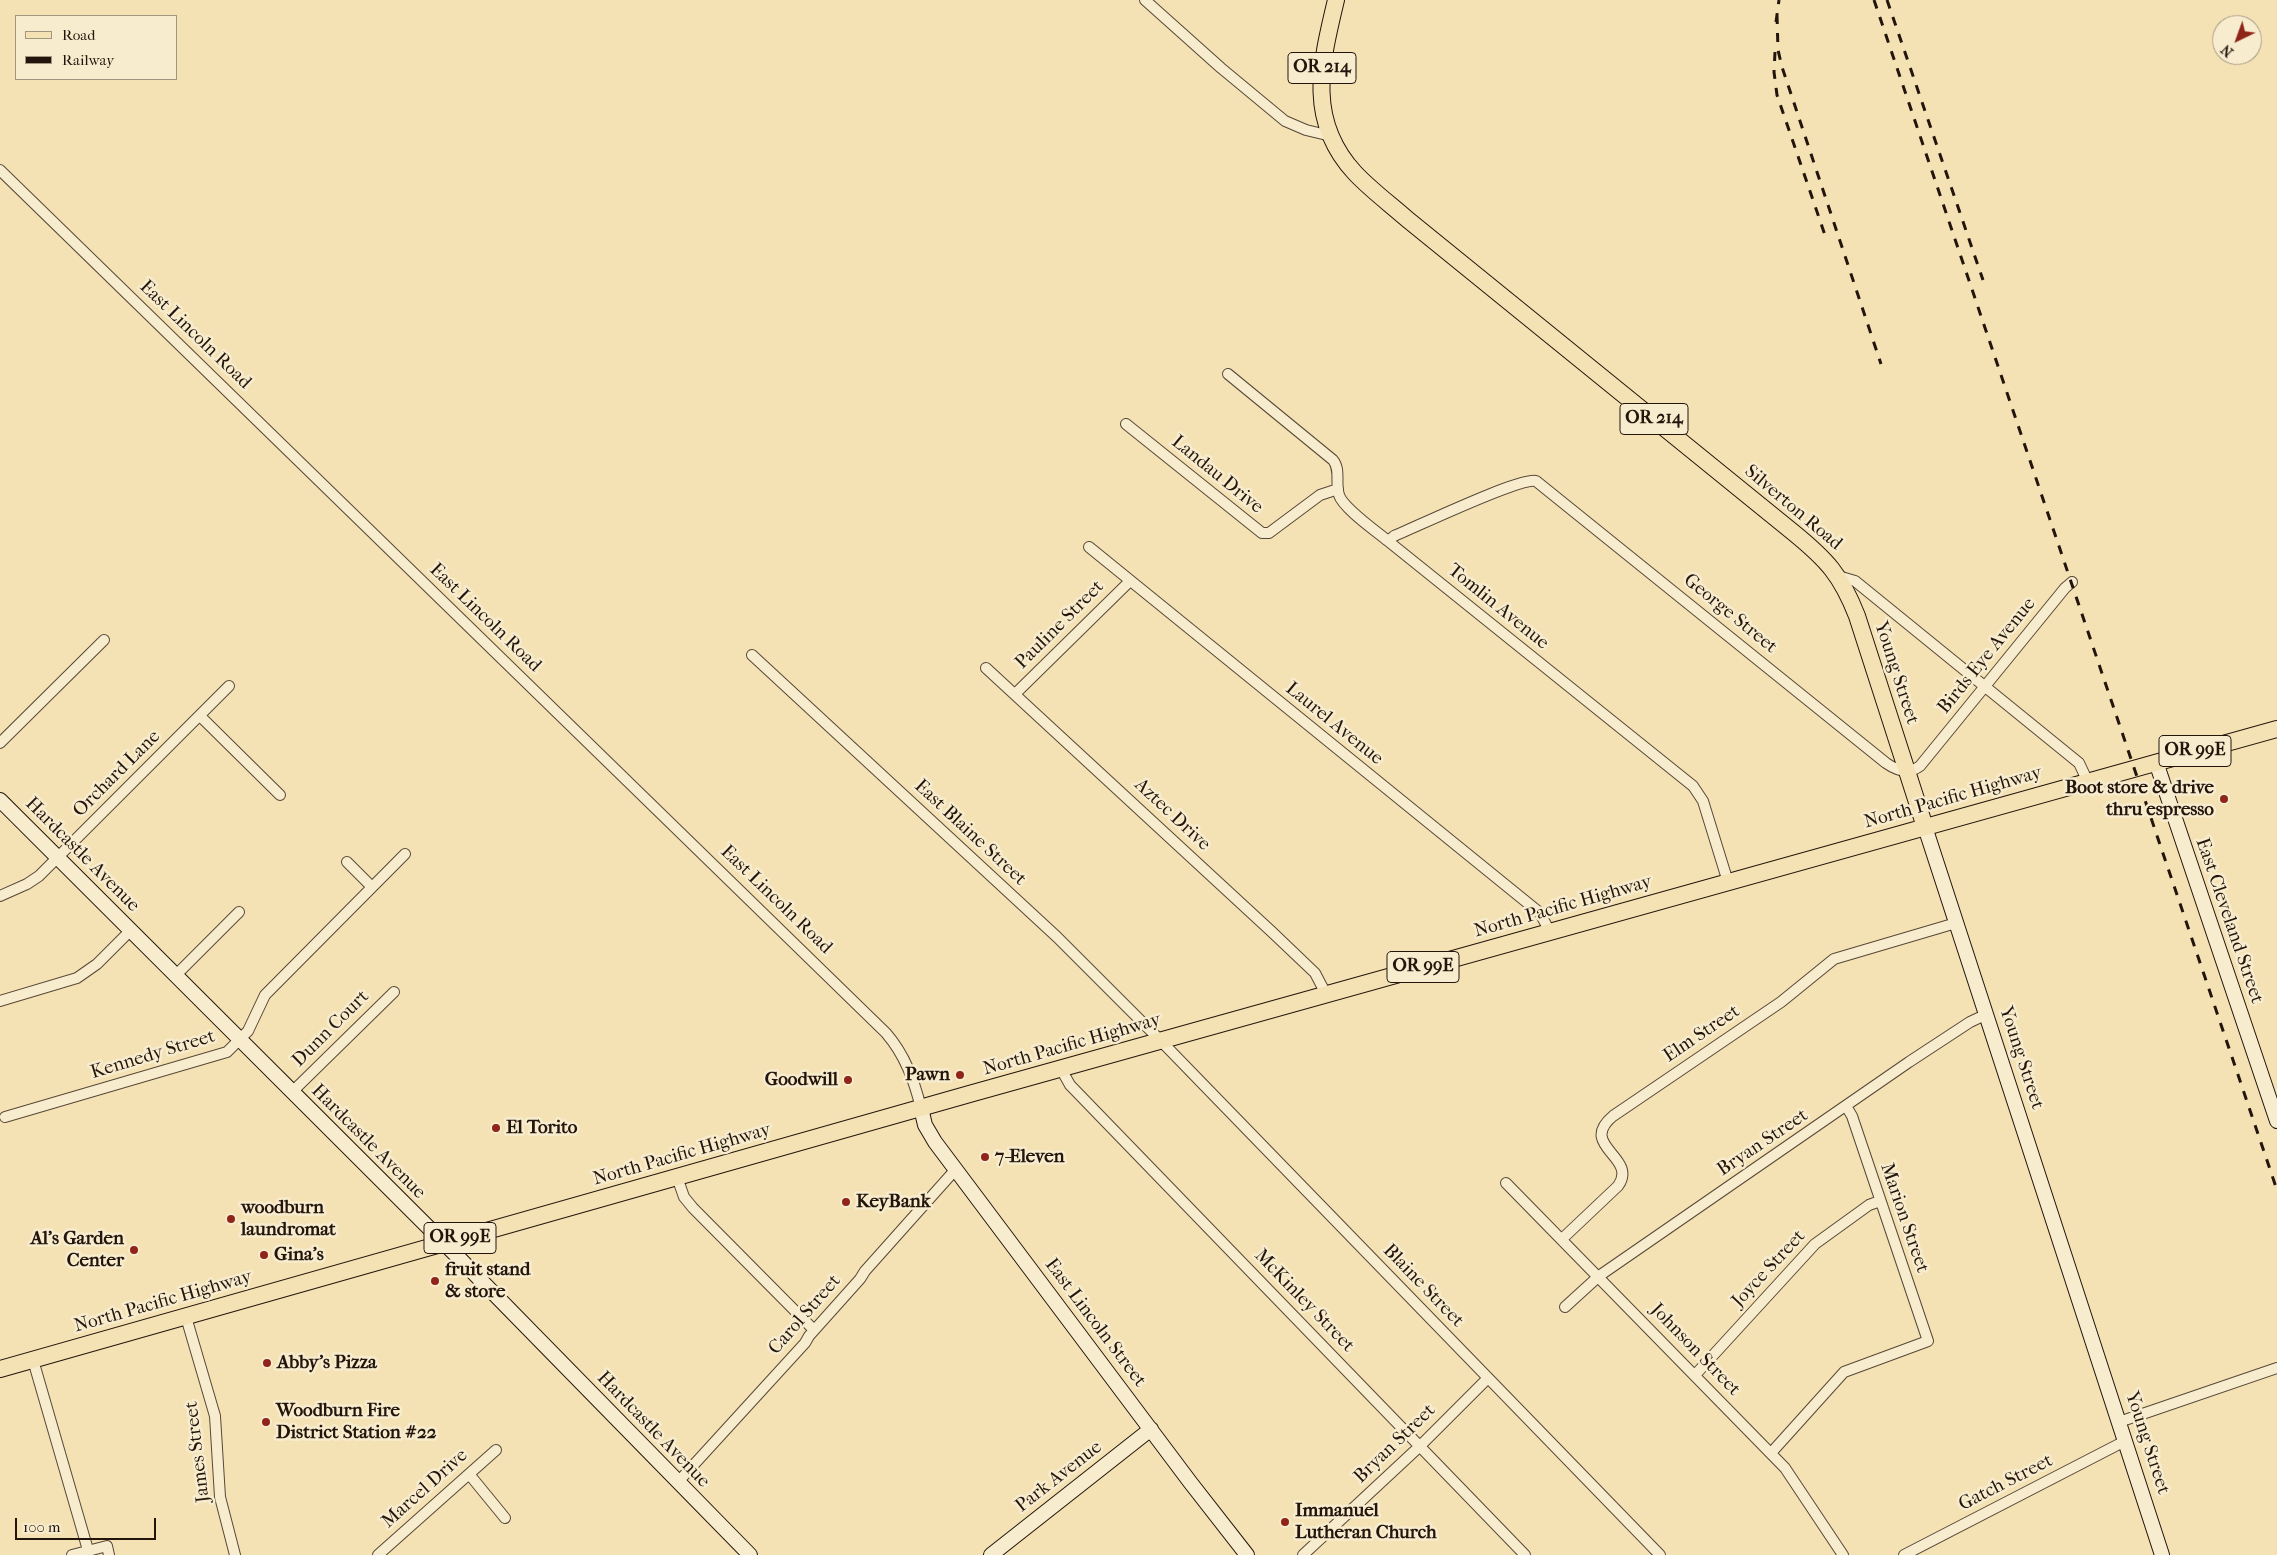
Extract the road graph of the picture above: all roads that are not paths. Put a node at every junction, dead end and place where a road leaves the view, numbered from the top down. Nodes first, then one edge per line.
1 (1145, 0) edge
2 (1336, 0) edge
3 (1331, 136) junction
4 (0, 170) edge
5 (1228, 374) dead end
6 (1126, 424) dead end
7 (1338, 489) junction
8 (1388, 541) junction
9 (1089, 547) dead end
10 (1838, 576) junction
11 (1130, 581) junction
12 (2072, 582) dead end
13 (104, 640) dead end
14 (752, 655) dead end
15 (986, 668) dead end
16 (229, 686) dead end
17 (1985, 686) junction
18 (1015, 694) junction
19 (200, 716) junction
20 (2277, 729) edge
21 (0, 743) edge
22 (2156, 762) junction
23 (1907, 771) junction
24 (2088, 782) junction
25 (280, 795) dead end
26 (0, 800) edge
27 (1925, 827) junction
28 (405, 854) dead end
29 (59, 858) junction
30 (347, 862) dead end
31 (1728, 882) junction
32 (372, 887) junction
33 (0, 896) edge
34 (239, 912) dead end
35 (1956, 923) junction
36 (130, 930) junction
37 (1550, 932) junction
38 (175, 976) junction
39 (394, 992) dead end
40 (1326, 994) junction
41 (0, 1001) edge
42 (1986, 1015) junction
43 (240, 1040) junction
44 (1161, 1041) junction
45 (1061, 1069) junction
46 (292, 1092) junction
47 (1846, 1106) junction
48 (921, 1108) junction
49 (5, 1117) dead end
50 (2277, 1121) edge
51 (956, 1169) junction
52 (677, 1177) junction
53 (1506, 1183) dead end
54 (1880, 1201) junction
55 (1562, 1239) junction
56 (444, 1243) junction
57 (1599, 1276) junction
58 (1565, 1307) dead end
59 (186, 1317) junction
60 (814, 1330) junction
61 (34, 1360) junction
62 (2277, 1368) edge
63 (0, 1369) edge
64 (1695, 1375) junction
65 (1488, 1378) junction
66 (2119, 1422) junction
67 (1151, 1429) junction
68 (2125, 1441) junction
69 (1420, 1446) junction
70 (496, 1450) dead end
71 (1771, 1453) junction
72 (469, 1474) junction
73 (678, 1482) junction
74 (506, 1518) dead end
75 (88, 1550) junction
76 (72, 1555) edge
77 (109, 1555) edge
78 (235, 1555) edge
79 (378, 1555) edge
80 (750, 1555) edge
81 (991, 1555) edge
82 (1248, 1555) edge
83 (1303, 1555) edge
84 (1525, 1555) edge
85 (1660, 1555) edge
86 (1843, 1555) edge
87 (1904, 1555) edge
88 (2162, 1555) edge

1 - 3 street
2 - 3 main road, OR 214
3 - 10 main road, Silverton Road / OR 214
4 - 48 street, East Lincoln Road
5 - 7 street, Tomlin Avenue
6 - 7 street, Landau Drive
7 - 8 street, Tomlin Avenue
8 - 23 street, George Street
8 - 31 street, Tomlin Avenue
9 - 11 street, Laurel Avenue
10 - 17 street, Silverton Road
10 - 23 main road, Young Street / OR 214
11 - 18 street, Pauline Street
11 - 37 street, Laurel Avenue
12 - 17 street, Birds Eye Avenue
13 - 21 street
14 - 44 street, East Blaine Street
15 - 18 street, Aztec Drive
16 - 19 street, Orchard Lane
17 - 23 street, Birds Eye Avenue
17 - 24 street, Silverton Road
18 - 40 street, Aztec Drive
19 - 25 street
19 - 29 street, Orchard Lane
20 - 22 main road, OR 99E
22 - 24 main road, North Pacific Highway / OR 99E
22 - 50 street, East Cleveland Street
23 - 27 main road, Young Street / OR 214
24 - 27 main road, North Pacific Highway / OR 99E
26 - 29 street, Hardcastle Avenue
27 - 31 main road, North Pacific Highway / OR 99E
27 - 35 street, Young Street
28 - 32 street, Kennedy Street
29 - 33 street, Orchard Lane
29 - 36 street, Hardcastle Avenue
30 - 32 street
31 - 37 main road, North Pacific Highway / OR 99E
32 - 43 street, Kennedy Street
34 - 38 street
35 - 42 street, Young Street
35 - 55 street, Elm Street
36 - 38 street, Hardcastle Avenue
36 - 41 street
37 - 40 main road, North Pacific Highway / OR 99E
38 - 43 street, Hardcastle Avenue
39 - 46 street, Dunn Court
40 - 44 main road, North Pacific Highway / OR 99E
42 - 47 street, Bryan Street
42 - 66 street, Young Street
43 - 46 street, Hardcastle Avenue
43 - 49 street, Kennedy Street
44 - 45 main road, North Pacific Highway / OR 99E
44 - 65 street, Blaine Street
45 - 48 main road, North Pacific Highway / OR 99E
45 - 69 street, McKinley Street
46 - 56 street, Hardcastle Avenue
47 - 54 street, Marion Street
47 - 57 street, Bryan Street
48 - 51 street, East Lincoln Street
48 - 52 main road, North Pacific Highway / OR 99E
51 - 60 street, Carol Street
51 - 67 street, East Lincoln Street
52 - 56 main road, North Pacific Highway / OR 99E
52 - 60 street
53 - 55 street, Johnson Street
54 - 64 street, Joyce Street
54 - 71 street, Marion Street
55 - 57 street, Johnson Street
56 - 59 main road, North Pacific Highway / OR 99E
56 - 73 street, Hardcastle Avenue
57 - 58 street, Bryan Street
57 - 64 street, Johnson Street
59 - 61 main road, North Pacific Highway / OR 99E
59 - 78 street, James Street
60 - 73 street, Carol Street
61 - 63 main road, North Pacific Highway / OR 99E
61 - 75 street
62 - 66 street
64 - 71 street, Johnson Street
65 - 69 street, Bryan Street
65 - 85 street, Blaine Street
66 - 68 street, Young Street
67 - 81 street, Park Avenue
67 - 82 street, East Lincoln Street
68 - 87 street, Gatch Street
68 - 88 street, Young Street
69 - 83 street, Bryan Street
69 - 84 street, McKinley Street
70 - 72 street, Marcel Drive
71 - 86 street, Johnson Street
72 - 74 street
72 - 79 street, Marcel Drive
73 - 80 street, Hardcastle Avenue
75 - 76 street
75 - 77 street

